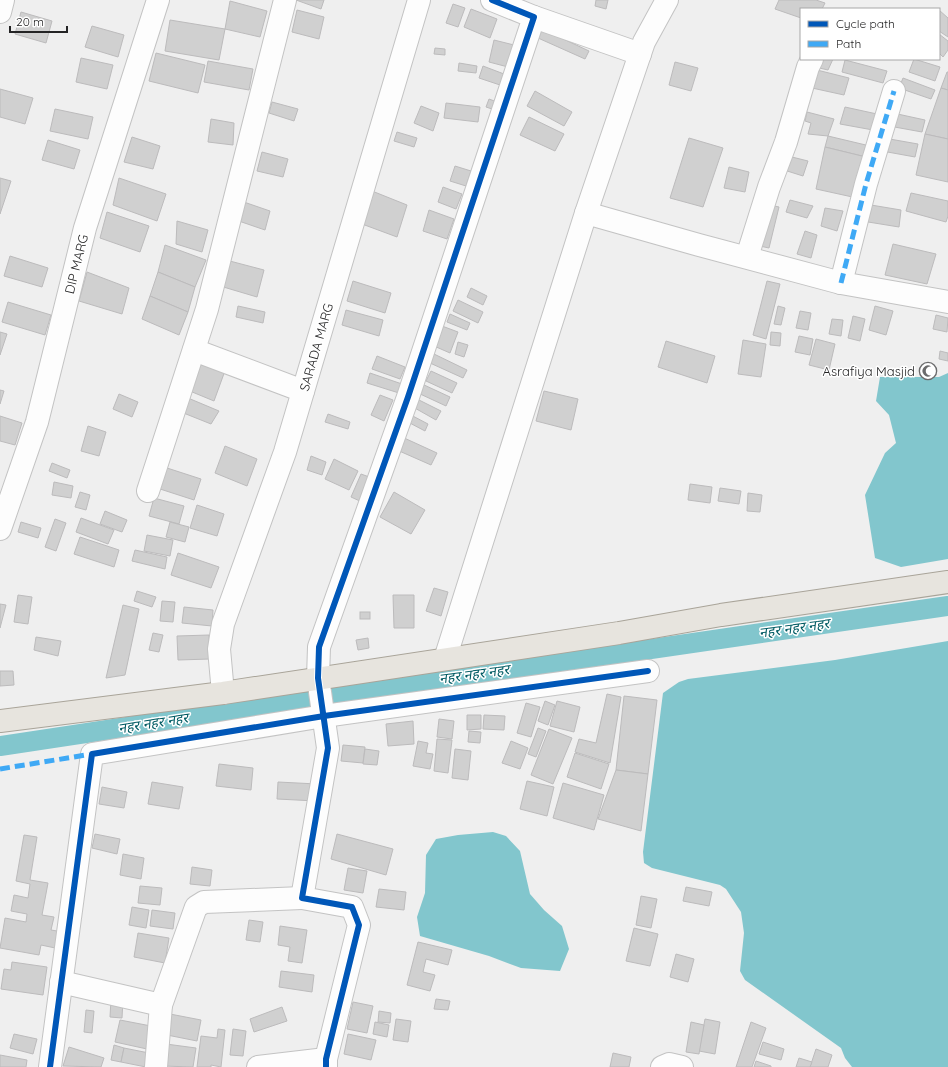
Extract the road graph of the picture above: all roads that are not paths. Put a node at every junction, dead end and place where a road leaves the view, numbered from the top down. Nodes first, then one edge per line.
1 (3, 0) edge
2 (158, 0) edge
3 (285, 0) edge
4 (418, 0) edge
5 (492, 0) edge
6 (667, 0) edge
7 (0, 12) edge
8 (534, 17) junction
9 (640, 54) junction
10 (812, 60) edge
11 (894, 91) dead end
12 (586, 213) junction
13 (747, 257) junction
14 (841, 283) junction
15 (948, 302) edge
16 (194, 350) junction
17 (304, 391) junction
18 (148, 491) dead end
19 (0, 529) edge
20 (948, 582) edge
21 (445, 659) junction
22 (648, 671) dead end
23 (319, 682) junction
24 (223, 693) junction
25 (324, 714) junction
26 (0, 720) edge
27 (302, 898) junction
28 (61, 982) junction
29 (161, 1005) junction
30 (326, 1063) edge
31 (50, 1067) edge
32 (156, 1067) edge
33 (258, 1067) edge
34 (662, 1067) edge
35 (682, 1067) edge

1 - 7 street
2 - 19 street, DIP MARG
3 - 16 street
4 - 17 street, SARADA MARG
5 - 8 street
6 - 9 street
8 - 9 street
8 - 23 street
9 - 12 street
10 - 13 street
11 - 14 street
12 - 13 street
12 - 21 street
13 - 14 street
14 - 15 street
16 - 17 street
16 - 18 street
17 - 24 street, SARADA MARG
20 - 21 main road
21 - 23 main road
22 - 25 street
23 - 24 main road
23 - 25 street
24 - 26 main road
25 - 27 street
25 - 28 street
27 - 29 street
27 - 30 street
28 - 29 street
28 - 31 street
29 - 32 street
30 - 33 street
34 - 35 street

